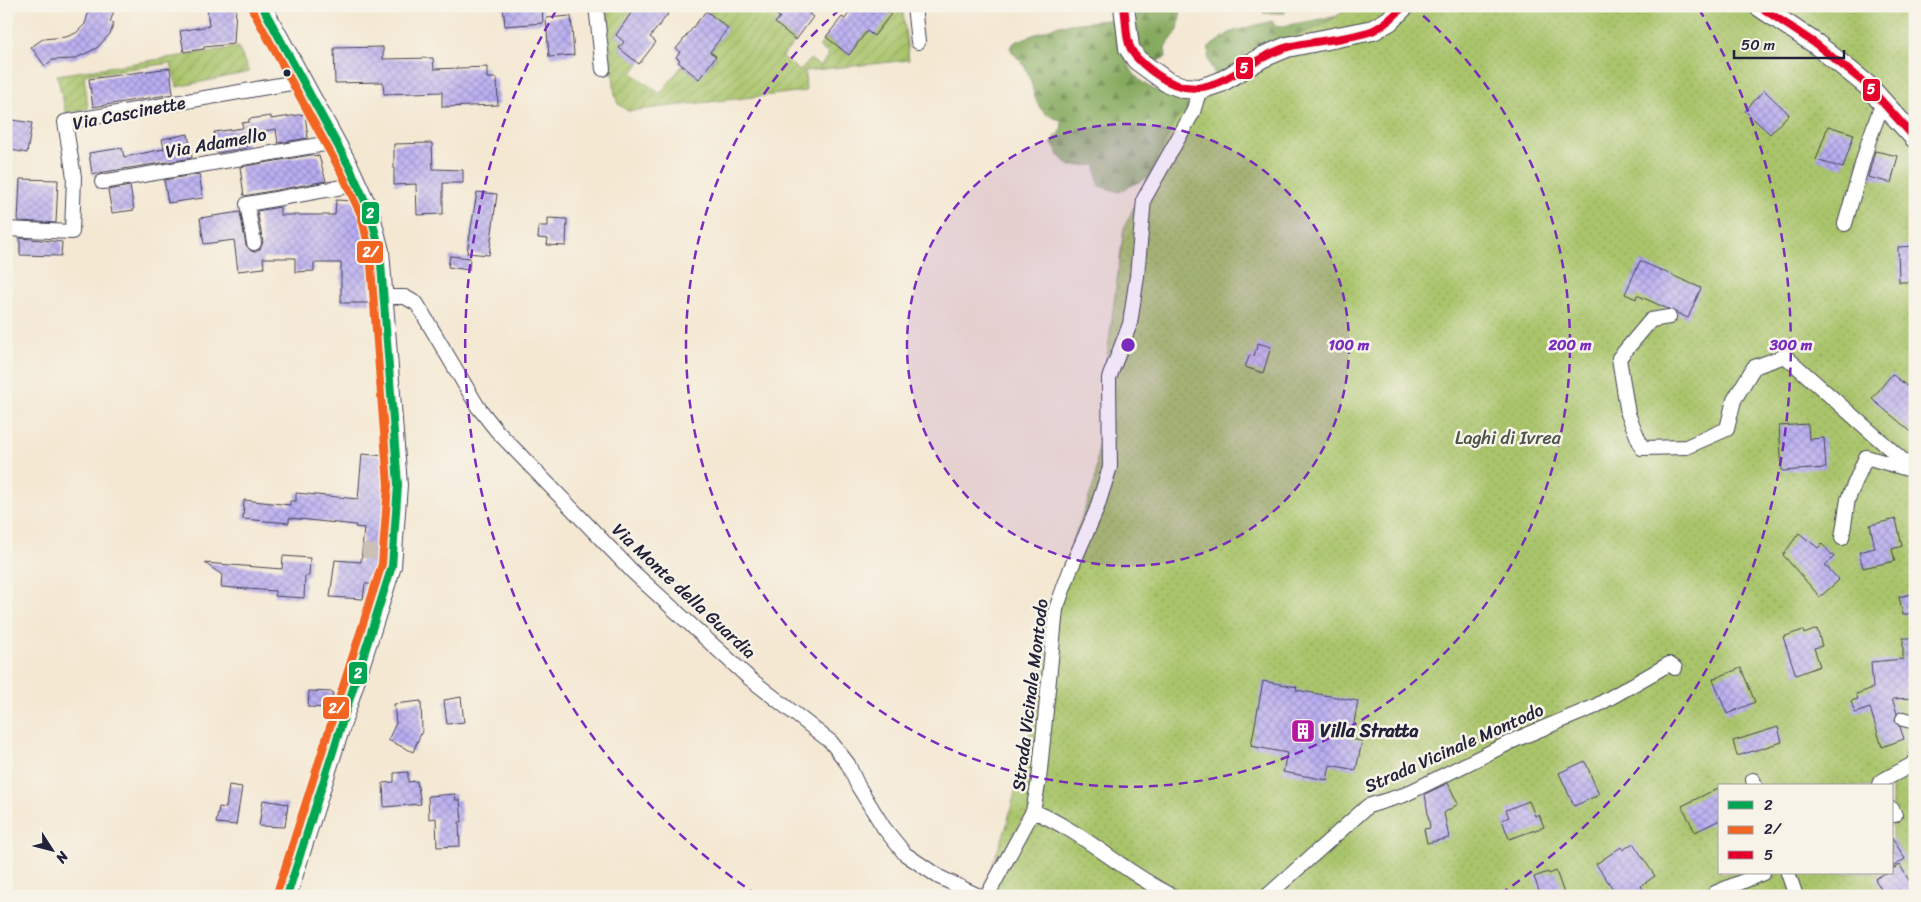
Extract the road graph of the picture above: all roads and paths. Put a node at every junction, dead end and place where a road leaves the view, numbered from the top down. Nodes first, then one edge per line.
1 (262, 6) edge
2 (596, 6) edge
3 (914, 6) edge
4 (1124, 6) edge
5 (1404, 6) edge
6 (1758, 6) edge
7 (918, 42) dead end
8 (603, 69) dead end
9 (303, 81) junction
10 (1200, 89) junction
11 (1883, 102) junction
12 (1915, 138) edge
13 (336, 142) junction
14 (102, 182) dead end
15 (359, 184) junction
16 (1845, 224) dead end
17 (6, 229) edge
18 (254, 243) dead end
19 (385, 297) junction
20 (1669, 317) dead end
21 (1914, 471) edge
22 (1842, 538) dead end
23 (1675, 668) dead end
24 (1915, 758) edge
25 (1881, 784) edge
26 (1033, 811) junction
27 (1761, 874) edge
28 (1788, 874) edge
29 (1714, 893) dead end
30 (287, 896) edge
31 (979, 896) edge
32 (987, 896) edge
33 (1173, 896) edge
34 (1267, 896) edge
35 (1796, 896) edge

1 - 9 street
2 - 8 street
3 - 7 street
4 - 10 main road
5 - 10 main road
6 - 11 main road
9 - 13 street
9 - 17 street, Via Cascinette
10 - 26 street, Strada Vicinale Montodo
11 - 12 main road
11 - 16 street
13 - 14 street, Via Adamello
13 - 15 street
15 - 18 street
15 - 19 street
19 - 30 street
19 - 31 street, Via Monte della Guardia
20 - 21 street
21 - 22 street
23 - 34 street, Strada Vicinale Montodo
24 - 25 street
26 - 32 street
26 - 33 street, Strada Vicinale Montodo
27 - 29 street
28 - 35 street

